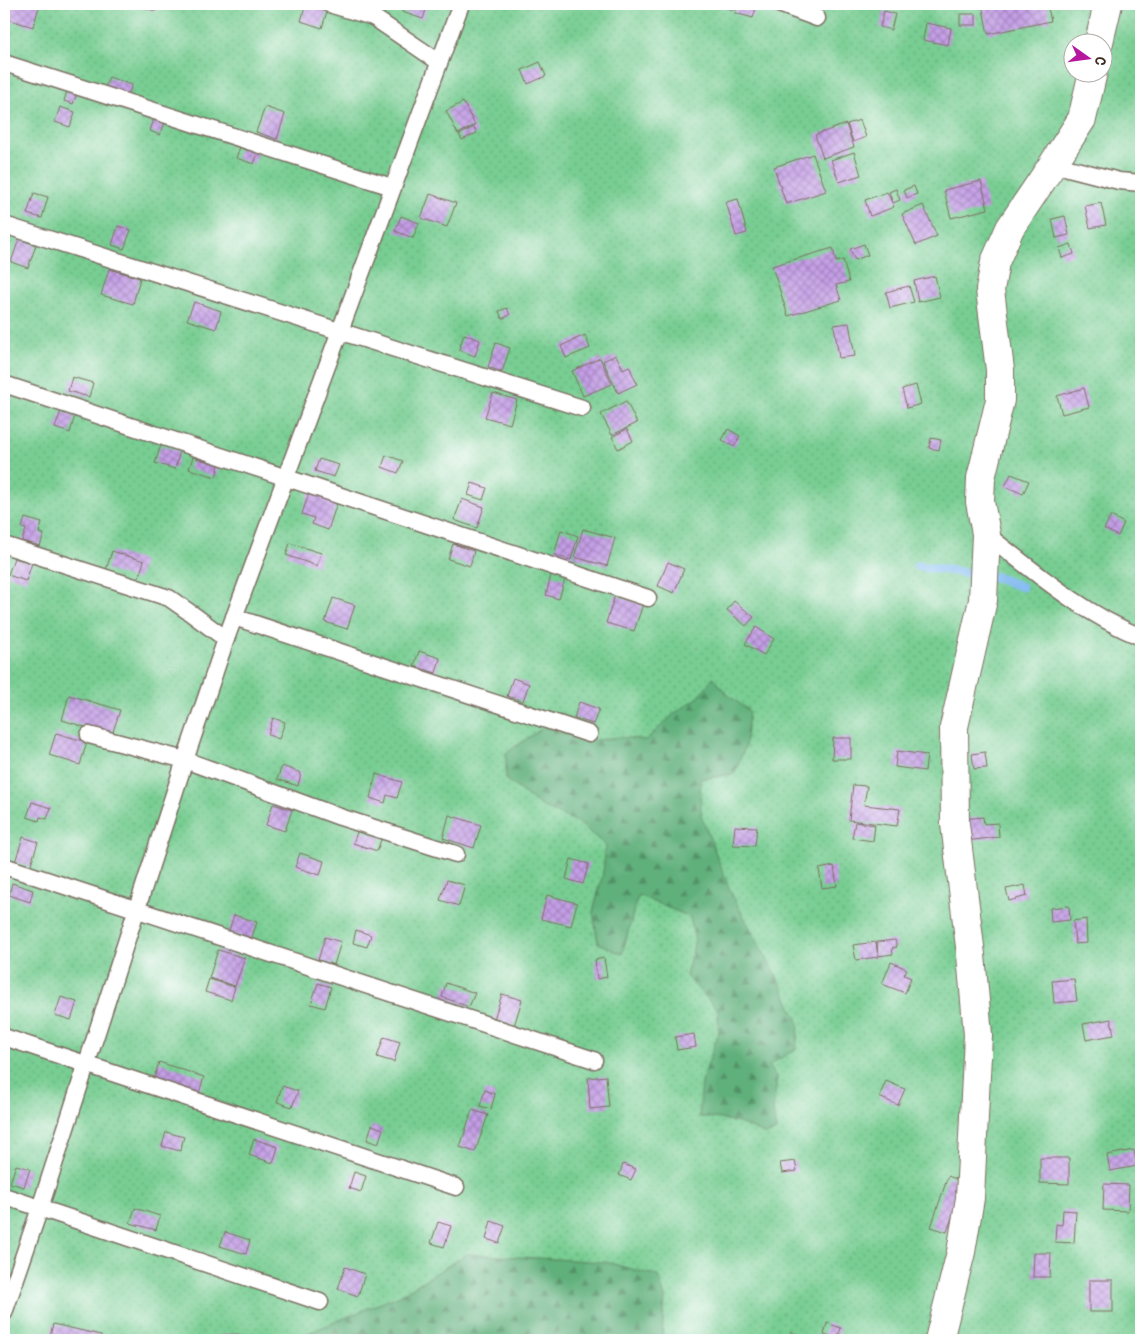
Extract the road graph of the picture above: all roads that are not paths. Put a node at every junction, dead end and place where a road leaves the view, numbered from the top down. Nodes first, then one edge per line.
1 (329, 4) edge
2 (461, 4) edge
3 (779, 4) edge
4 (1108, 4) edge
5 (817, 18) dead end
6 (1102, 32) edge
7 (439, 62) junction
8 (4, 63) edge
9 (1090, 82) edge
10 (1054, 164) junction
11 (1141, 184) edge
12 (392, 187) junction
13 (4, 225) edge
14 (340, 332) junction
15 (4, 384) edge
16 (582, 408) dead end
17 (286, 477) junction
18 (986, 544) junction
19 (4, 545) edge
20 (648, 598) dead end
21 (234, 617) junction
22 (1141, 636) edge
23 (226, 639) junction
24 (589, 734) dead end
25 (89, 735) dead end
26 (185, 760) junction
27 (456, 854) dead end
28 (4, 866) edge
29 (136, 911) junction
30 (4, 1036) edge
31 (594, 1060) dead end
32 (87, 1064) junction
33 (456, 1187) dead end
34 (4, 1196) edge
35 (40, 1208) junction
36 (320, 1302) dead end
37 (4, 1313) edge
38 (939, 1340) edge

1 - 7 lane
2 - 7 lane
3 - 5 lane
4 - 6 street
7 - 12 lane
8 - 12 lane
9 - 10 street
10 - 11 lane
10 - 18 street
12 - 14 lane
13 - 14 lane
14 - 16 lane
14 - 17 lane
15 - 17 lane
17 - 20 lane
17 - 21 lane
18 - 22 lane
18 - 38 street
19 - 23 lane
21 - 23 lane
21 - 24 lane
23 - 26 lane
25 - 26 lane
26 - 27 lane
26 - 29 lane
28 - 29 lane
29 - 31 lane
29 - 32 lane
30 - 32 lane
32 - 33 lane
32 - 35 lane
34 - 35 lane
35 - 36 lane
35 - 37 lane

